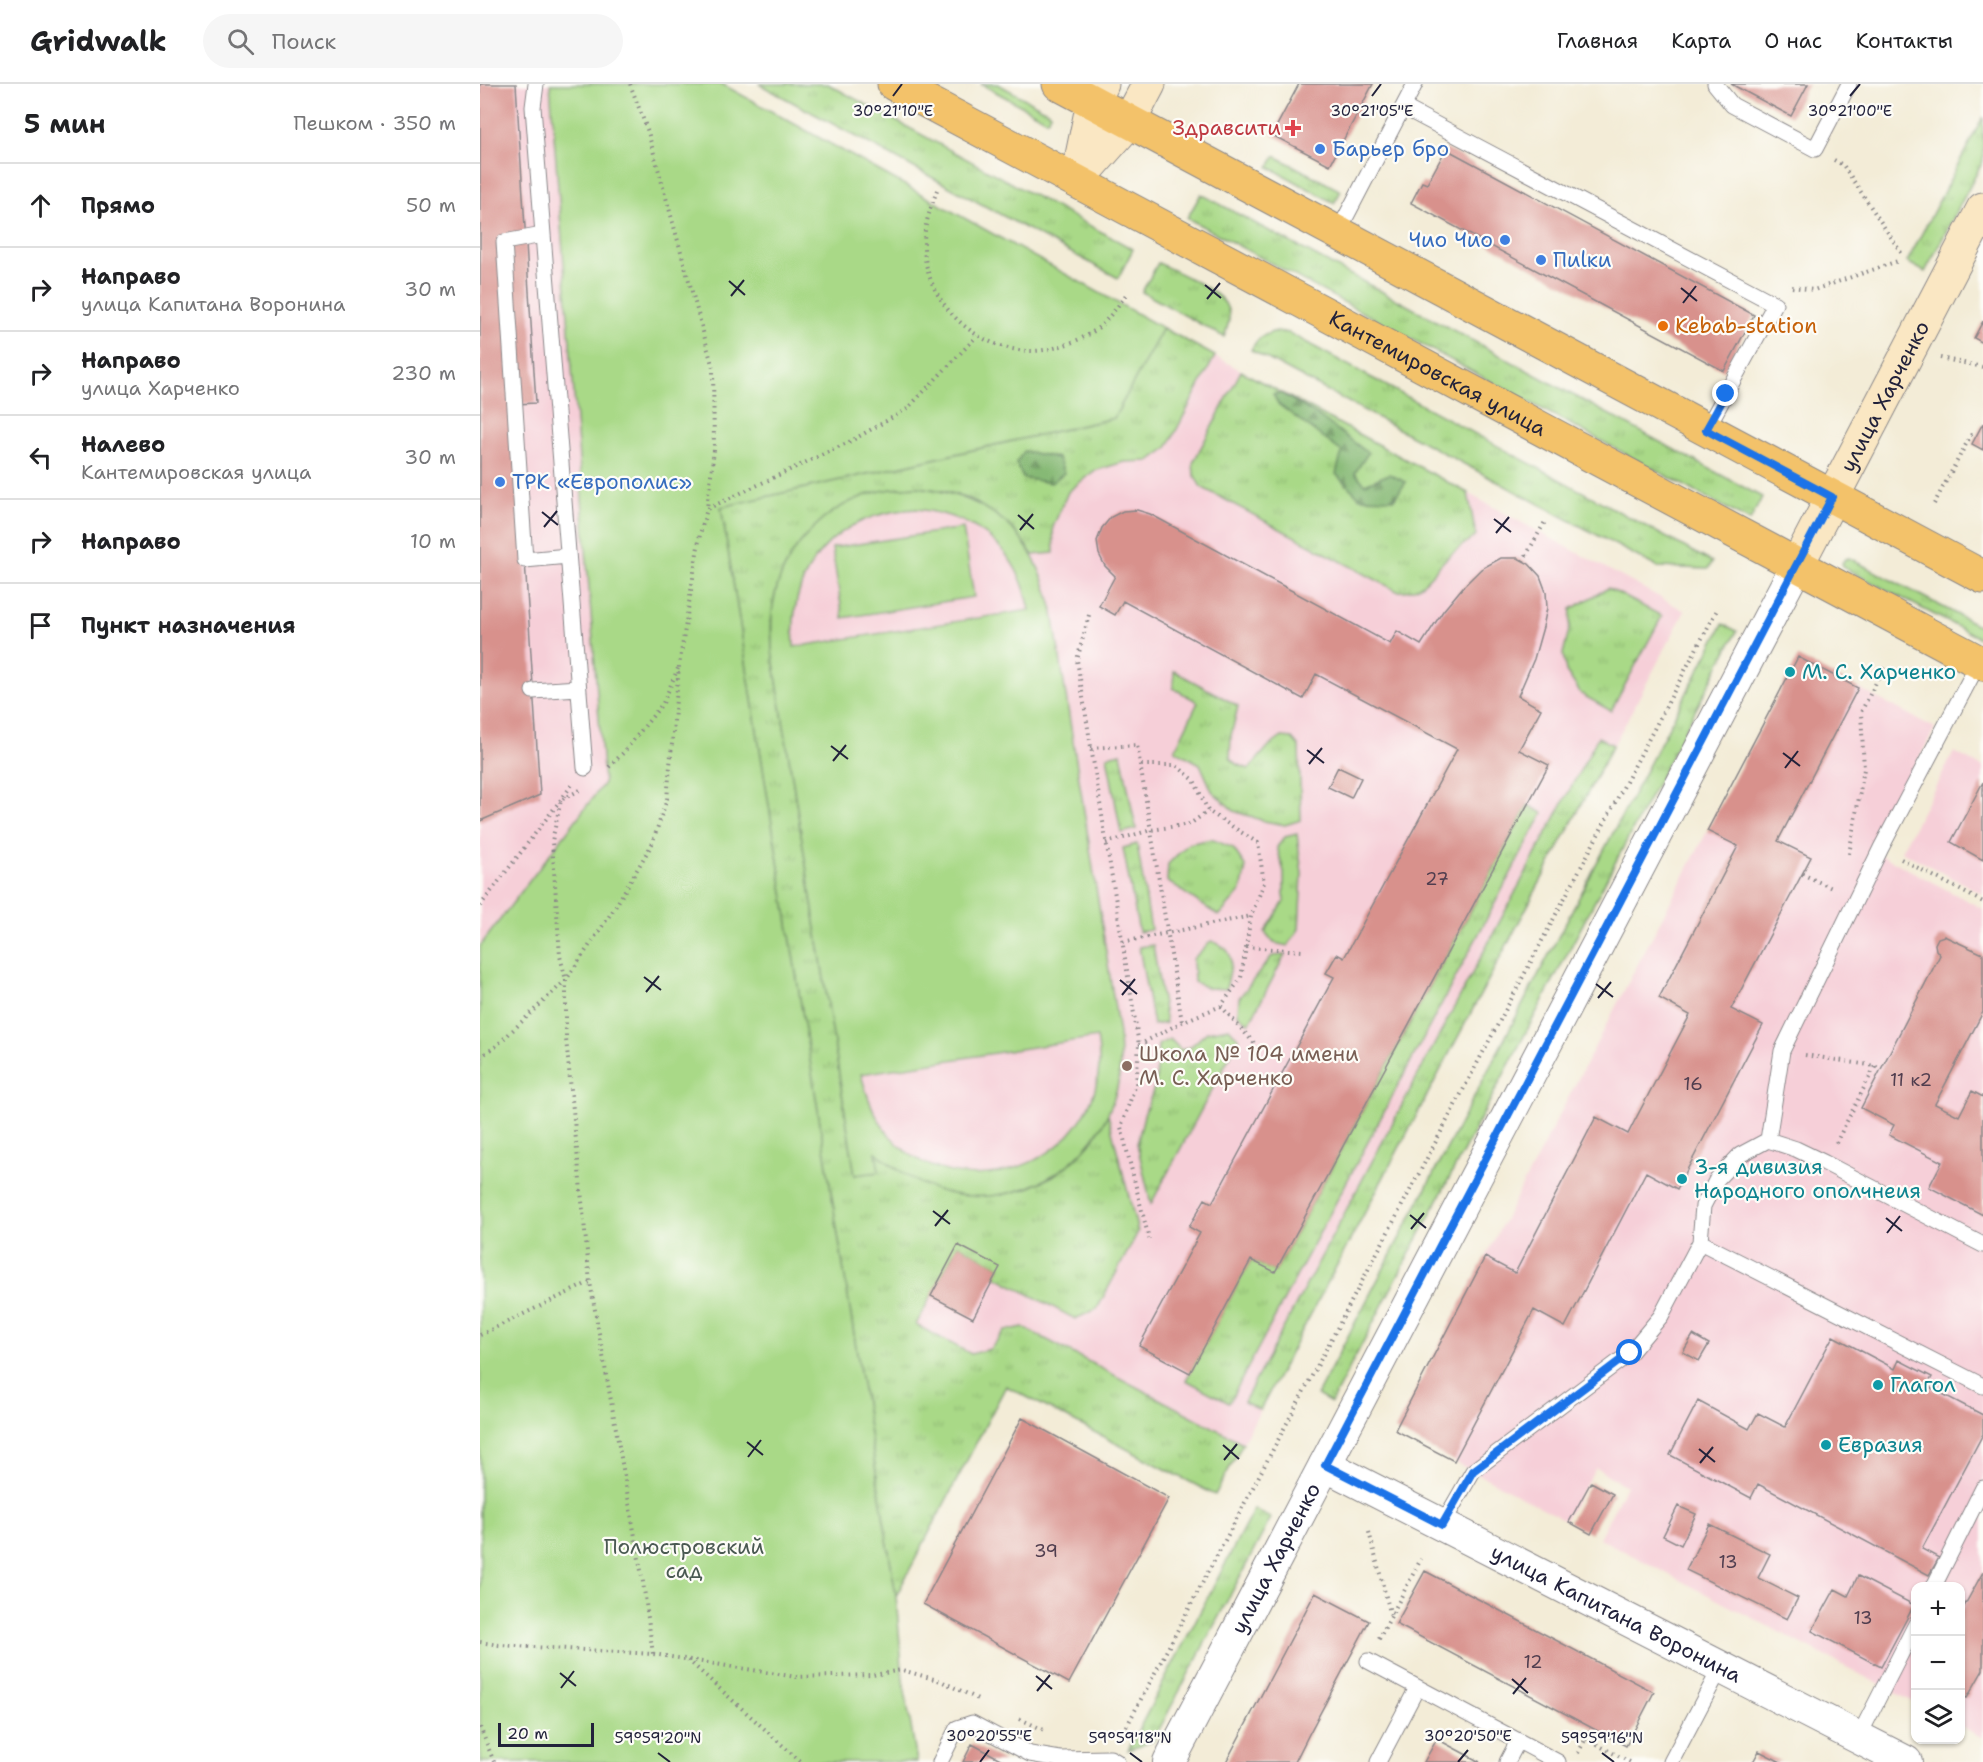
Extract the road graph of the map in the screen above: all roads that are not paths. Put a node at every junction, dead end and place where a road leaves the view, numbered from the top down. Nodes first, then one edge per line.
1 (536, 84) edge
2 (894, 84) edge
3 (1059, 84) edge
4 (1149, 84) edge
5 (1415, 84) edge
6 (1715, 84) edge
7 (1849, 84) edge
8 (1098, 93) edge
9 (1403, 107) junction
10 (1129, 122) junction
11 (1077, 181) junction
12 (1983, 209) edge
13 (1337, 234) junction
14 (543, 235) junction
15 (1706, 430) junction
16 (1832, 497) junction
17 (568, 556) junction
18 (1797, 565) junction
19 (1983, 578) edge
20 (1981, 663) edge
21 (578, 688) junction
22 (533, 691) dead end
23 (585, 768) road end
24 (1768, 1140) junction
25 (1700, 1242) junction
26 (1983, 1245) edge
27 (1983, 1386) edge
28 (1325, 1465) junction
29 (1983, 1488) edge
30 (1442, 1525) junction
31 (1936, 1582) edge
32 (1911, 1634) edge
33 (1368, 1661) road end
34 (1721, 1667) junction
35 (1417, 1688) junction
36 (1858, 1738) junction
37 (1518, 1741) junction
38 (1114, 1760) edge
39 (940, 1762) edge
40 (1169, 1762) edge
41 (1378, 1762) edge
42 (1507, 1762) edge
43 (1558, 1762) edge
44 (1671, 1762) edge
45 (1906, 1762) edge

1 - 14 lane
2 - 11 main road, Кантемировская улица
3 - 8 main road
4 - 10 street
5 - 9 lane
6 - 7 lane
8 - 10 main road
8 - 11 street
9 - 13 lane
9 - 15 lane
10 - 11 street
10 - 13 main road
11 - 18 main road, Кантемировская улица
12 - 16 street, улица Харченко
13 - 15 main road
14 - 17 lane
14 - 17 lane
15 - 16 main road
16 - 18 street, улица Харченко
16 - 19 main road
17 - 21 lane
18 - 20 main road, Кантемировская улица
18 - 28 street, улица Харченко
20 - 24 lane
21 - 22 lane
21 - 23 lane
24 - 25 lane
24 - 26 lane
25 - 27 lane
25 - 30 lane
28 - 30 street, улица Капитана Воронина
28 - 40 street, улица Харченко
29 - 31 lane
30 - 34 street, улица Капитана Воронина
32 - 36 lane
33 - 35 lane
34 - 36 street, улица Капитана Воронина
34 - 44 lane
35 - 37 lane
35 - 41 lane
36 - 45 street, улица Капитана Воронина
37 - 42 lane
37 - 43 lane
38 - 39 lane

